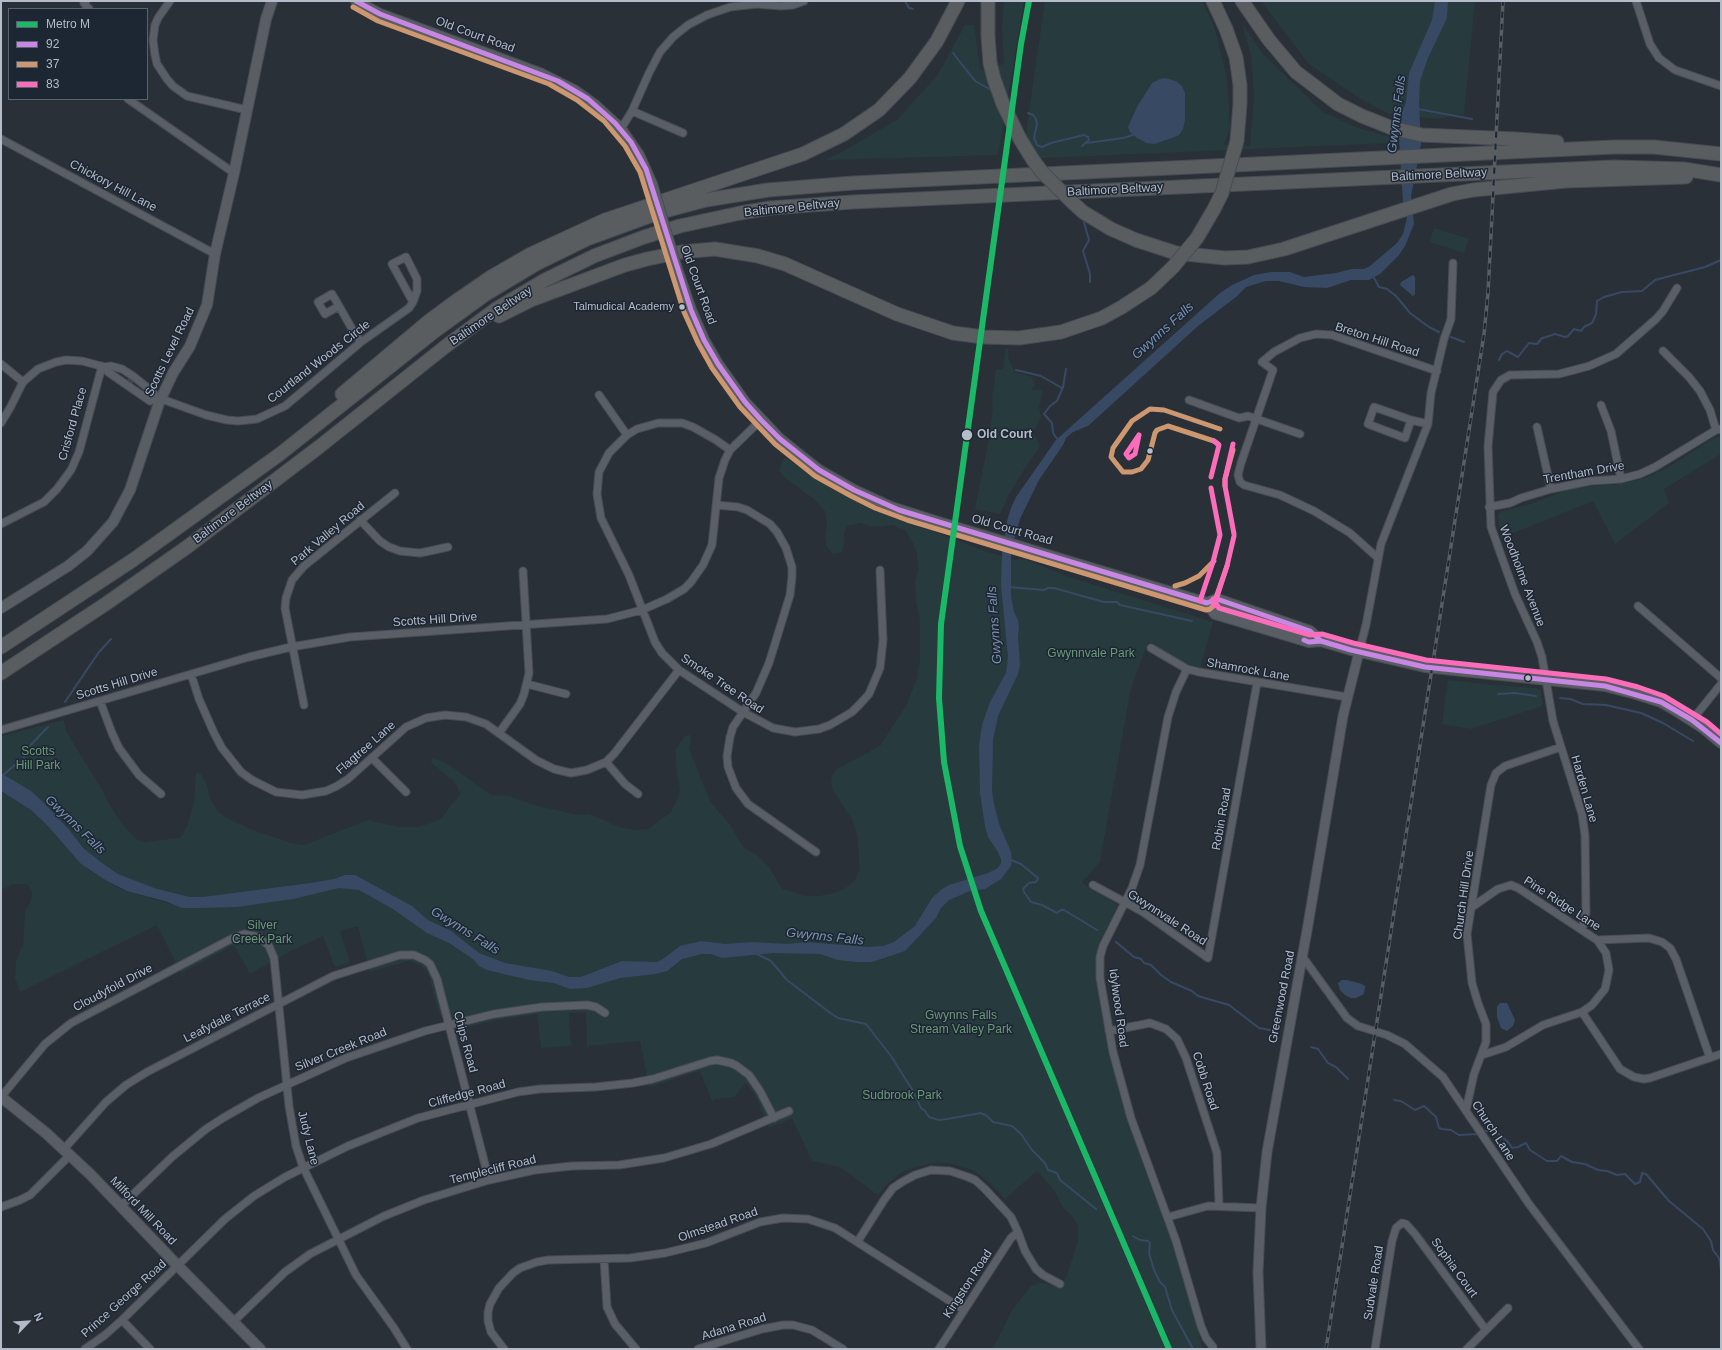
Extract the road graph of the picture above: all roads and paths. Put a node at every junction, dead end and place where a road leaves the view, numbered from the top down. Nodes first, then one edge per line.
1 (170, 1) edge
2 (272, 1) edge
3 (356, 1) edge
4 (804, 1) edge
5 (958, 1) edge
6 (988, 1) edge
7 (1213, 1) edge
8 (1242, 1) edge
9 (1636, 1) edge
10 (729, 4) edge
11 (151, 56) edge
12 (1721, 86) edge
13 (129, 100) edge
14 (247, 110) junction
15 (632, 111) junction
16 (621, 129) junction
17 (683, 133) dead end
18 (1, 139) edge
19 (1614, 147) junction
20 (1721, 154) edge
21 (234, 173) junction
22 (1721, 176) edge
23 (215, 254) junction
24 (1453, 263) dead end
25 (1677, 288) dead end
26 (413, 302) junction
27 (339, 306) dead end
28 (362, 342) junction
29 (446, 346) junction
30 (1663, 351) dead end
31 (1, 364) edge
32 (103, 366) junction
33 (118, 368) junction
34 (1437, 371) junction
35 (23, 382) junction
36 (145, 385) junction
37 (599, 395) dead end
38 (158, 398) junction
39 (1189, 400) dead end
40 (1601, 405) dead end
41 (1255, 419) junction
42 (761, 420) junction
43 (1411, 420) junction
44 (1, 423) edge
45 (1428, 424) junction
46 (1537, 428) dead end
47 (1719, 430) edge
48 (1300, 434) dead end
49 (626, 435) junction
50 (730, 450) junction
51 (1621, 479) junction
52 (1551, 489) junction
53 (395, 493) dead end
54 (221, 496) junction
55 (716, 505) junction
56 (1489, 507) junction
57 (360, 520) junction
58 (1, 524) edge
59 (448, 547) dead end
60 (1378, 558) junction
61 (880, 570) dead end
62 (523, 571) dead end
63 (1207, 603) junction
64 (1638, 606) dead end
65 (1, 608) edge
66 (642, 610) junction
67 (527, 624) junction
68 (1321, 641) junction
69 (1, 647) edge
70 (292, 647) junction
71 (1151, 648) dead end
72 (1359, 652) junction
73 (679, 670) junction
74 (1187, 670) junction
75 (1, 673) edge
76 (191, 674) junction
77 (1721, 678) edge
78 (1545, 679) junction
79 (1257, 683) junction
80 (527, 684) junction
81 (1721, 684) edge
82 (566, 694) dead end
83 (1347, 697) junction
84 (100, 701) junction
85 (304, 705) dead end
86 (743, 712) junction
87 (1692, 720) junction
88 (1, 730) edge
89 (499, 733) junction
90 (1721, 743) edge
91 (1561, 747) junction
92 (372, 758) junction
93 (606, 762) junction
94 (406, 792) dead end
95 (161, 794) dead end
96 (638, 794) dead end
97 (816, 852) dead end
98 (1093, 885) dead end
99 (1124, 902) junction
100 (1472, 907) junction
101 (1582, 930) junction
102 (259, 937) joint
103 (1597, 940) junction
104 (1302, 956) junction
105 (1208, 958) joint
106 (426, 960) joint
107 (278, 1004) junction
108 (1582, 1012) junction
109 (605, 1013) dead end
110 (449, 1024) junction
111 (1109, 1031) junction
112 (1721, 1054) edge
113 (1482, 1055) junction
114 (1710, 1058) junction
115 (287, 1085) junction
116 (1, 1097) edge
117 (470, 1104) junction
118 (1466, 1110) junction
119 (789, 1112) dead end
120 (774, 1118) junction
121 (67, 1152) junction
122 (303, 1168) junction
123 (489, 1180) junction
124 (1219, 1205) junction
125 (122, 1206) junction
126 (1, 1207) edge
127 (1260, 1208) junction
128 (1168, 1217) junction
129 (1402, 1223) joint
130 (1018, 1232) junction
131 (337, 1239) junction
132 (858, 1241) junction
133 (604, 1259) junction
134 (178, 1266) junction
135 (1060, 1284) dead end
136 (1508, 1308) dead end
137 (964, 1310) junction
138 (122, 1320) junction
139 (233, 1322) junction
140 (1486, 1330) junction
141 (1213, 1347) dead end
142 (85, 1349) edge
143 (150, 1349) edge
144 (260, 1349) edge
145 (407, 1349) edge
146 (504, 1349) edge
147 (636, 1349) edge
148 (698, 1349) edge
149 (843, 1349) edge
150 (939, 1349) edge
151 (1261, 1349) edge
152 (1375, 1349) edge
153 (1467, 1349) edge
154 (1639, 1349) edge

1 - 11 street
2 - 14 main road, Scotts Level Road
3 - 16 main road, Old Court Road
4 - 10 street
5 - 54 highway
6 - 22 highway, bridge
7 - 29 highway, bridge
8 - 19 highway
9 - 12 street
10 - 15 street
11 - 14 street
13 - 21 street
14 - 21 main road, Scotts Level Road
15 - 16 street
15 - 17 street
16 - 42 main road, Old Court Road, bridge
18 - 23 street, Chickory Hill Lane
19 - 20 highway, Baltimore Beltway
19 - 54 highway, Baltimore Beltway
21 - 23 main road, Scotts Level Road
22 - 29 highway, Baltimore Beltway
23 - 38 main road, Scotts Level Road
24 - 34 street
25 - 56 street, Woodholme Avenue
26 - 26 street
26 - 28 street, Courtland Woods Circle
27 - 28 street
28 - 38 street, Courtland Woods Circle
29 - 75 highway, Baltimore Beltway
30 - 47 street
31 - 35 street
32 - 33 street
32 - 35 street
32 - 38 street, Courtland Woods Circle
32 - 58 street, Crisford Place
33 - 36 street
33 - 36 street
34 - 41 street, Breton Hill Road
34 - 45 street
35 - 44 street
36 - 38 street
37 - 49 street
38 - 65 main road, Scotts Level Road
39 - 41 street
40 - 51 street
41 - 48 street
41 - 60 street
42 - 50 street, Scotts Hill Drive
42 - 63 main road, Old Court Road
43 - 43 street
43 - 45 street
45 - 60 street
46 - 52 street
47 - 51 street, Trentham Drive
49 - 50 street, Smoke Tree Road
49 - 66 street, Smoke Tree Road
50 - 55 street, Scotts Hill Drive
51 - 52 street, Trentham Drive
52 - 56 street, Trentham Drive
53 - 57 street, Park Valley Road
54 - 69 highway, Baltimore Beltway
55 - 66 street, Scotts Hill Drive
55 - 86 street
56 - 78 street, Woodholme Avenue
57 - 59 street
57 - 70 street, Park Valley Road
60 - 72 street
61 - 86 street, Smoke Tree Road
62 - 67 street
63 - 68 main road, Old Court Road
63 - 68 main road, Old Court Road
64 - 77 street
66 - 67 street, Scotts Hill Drive
66 - 73 street, Smoke Tree Road
67 - 70 street, Scotts Hill Drive
67 - 80 street
68 - 72 main road, Old Court Road
70 - 76 street, Scotts Hill Drive
70 - 85 street, Park Valley Road
71 - 74 street, Shamrock Lane
72 - 78 main road, Old Court Road
72 - 83 street, Greenwood Road
73 - 86 street, Smoke Tree Road
73 - 93 street, Flagtree Lane
74 - 79 street, Shamrock Lane
74 - 99 street, Idylwood Road
76 - 84 street, Scotts Hill Drive
76 - 92 street, Flagtree Lane
78 - 87 main road, Old Court Road
78 - 91 street, Harden Lane
79 - 83 street, Shamrock Lane
79 - 105 street, Robin Road
80 - 82 street
80 - 89 street
81 - 87 street
83 - 104 street, Greenwood Road
84 - 88 street, Scotts Hill Drive
84 - 95 street
86 - 97 street
87 - 90 main road, Old Court Road
89 - 92 street, Flagtree Lane
89 - 93 street, Flagtree Lane
91 - 100 street, Church Hill Drive
91 - 101 street, Harden Lane
92 - 94 street
93 - 96 street
98 - 99 street, Gwynnvale Road
99 - 105 street, Gwynnvale Road
99 - 111 street, Idylwood Road
100 - 101 street, Pine Ridge Lane
100 - 113 street, Church Hill Drive
101 - 103 street, Pine Ridge Lane
102 - 107 street, Judy Lane
102 - 116 street, Cloudyfold Drive
103 - 108 street
103 - 114 street, Pine Ridge Lane
104 - 118 street, Church Lane
104 - 127 street, Greenwood Road
106 - 107 street, Leafydale Terrace
106 - 110 street, Chips Road
107 - 115 street, Judy Lane
107 - 121 street, Leafydale Terrace
108 - 113 street
108 - 114 street
109 - 110 street, Silver Creek Road
110 - 115 street, Silver Creek Road
110 - 117 street, Chips Road
111 - 124 street, Cobb Road
111 - 128 street, Idylwood Road
112 - 114 street
113 - 118 street, Church Hill Drive
115 - 122 street, Judy Lane
115 - 125 street, Silver Creek Road
116 - 121 main road, Milford Mill Road
117 - 120 street, Cliffedge Road
117 - 122 street, Cliffedge Road
117 - 123 street, Chips Road
118 - 154 street, Church Lane
119 - 120 street, Templecliff Road
120 - 123 street, Templecliff Road
121 - 125 main road, Milford Mill Road
121 - 126 street, Leafydale Terrace
122 - 131 street, Judy Lane
122 - 134 street, Cliffedge Road
123 - 131 street, Templecliff Road
124 - 127 street
124 - 128 street
125 - 134 main road, Milford Mill Road
127 - 151 street, Greenwood Road
128 - 141 street, Idylwood Road
129 - 140 street, Sophia Court
129 - 152 street, Sudvale Road
130 - 132 street
130 - 135 street
130 - 137 street, Kingston Road
131 - 139 street, Templecliff Road
131 - 145 street, Judy Lane
132 - 133 street, Olmstead Road
132 - 137 street, Olmstead Road
133 - 146 street, Olmstead Road
133 - 147 street
134 - 138 street, Prince George Road
134 - 139 main road, Milford Mill Road
136 - 140 street
137 - 150 street, Kingston Road
138 - 142 street, Prince George Road
138 - 143 street
139 - 144 main road, Milford Mill Road
140 - 153 street
148 - 149 street, Adana Road

